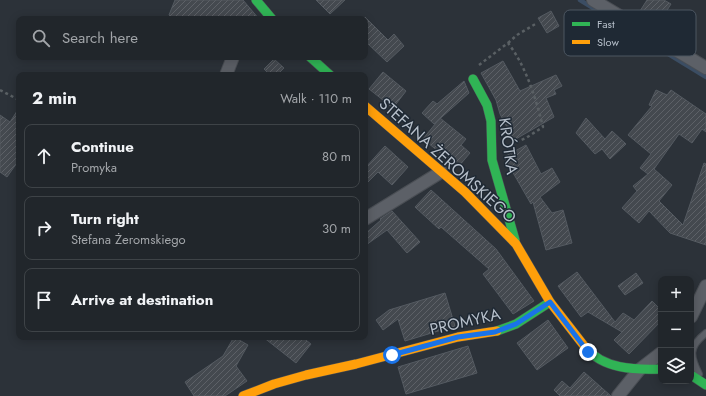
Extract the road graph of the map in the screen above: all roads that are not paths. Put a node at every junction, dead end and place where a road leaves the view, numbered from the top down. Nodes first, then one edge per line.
1 (256, 0) edge
2 (594, 0) edge
3 (610, 10) edge
4 (269, 16) edge
5 (686, 56) edge
6 (232, 60) edge
7 (313, 60) edge
8 (706, 68) edge
9 (227, 72) edge
10 (327, 72) edge
11 (473, 79) road end
12 (368, 109) edge
13 (441, 172) junction
14 (368, 217) edge
15 (516, 244) junction
16 (706, 286) edge
17 (550, 302) junction
18 (693, 312) edge
19 (706, 333) edge
20 (658, 355) edge
21 (658, 369) edge
22 (639, 370) junction
23 (694, 377) edge
24 (705, 383) edge
25 (243, 396) edge
26 (618, 396) edge

1 - 4 street
2 - 3 street
5 - 8 street
6 - 9 street
7 - 10 street
11 - 15 street, KRÓTKA
12 - 13 street, STEFANA ŻEROMSKIEGO
13 - 14 street
13 - 15 street, STEFANA ŻEROMSKIEGO
15 - 17 street, STEFANA ŻEROMSKIEGO
16 - 18 street
17 - 22 street, STEFANA ŻEROMSKIEGO
17 - 25 street, PROMYKA
19 - 24 lane
20 - 22 street
21 - 22 street, STEFANA ŻEROMSKIEGO
22 - 26 street
23 - 24 street

